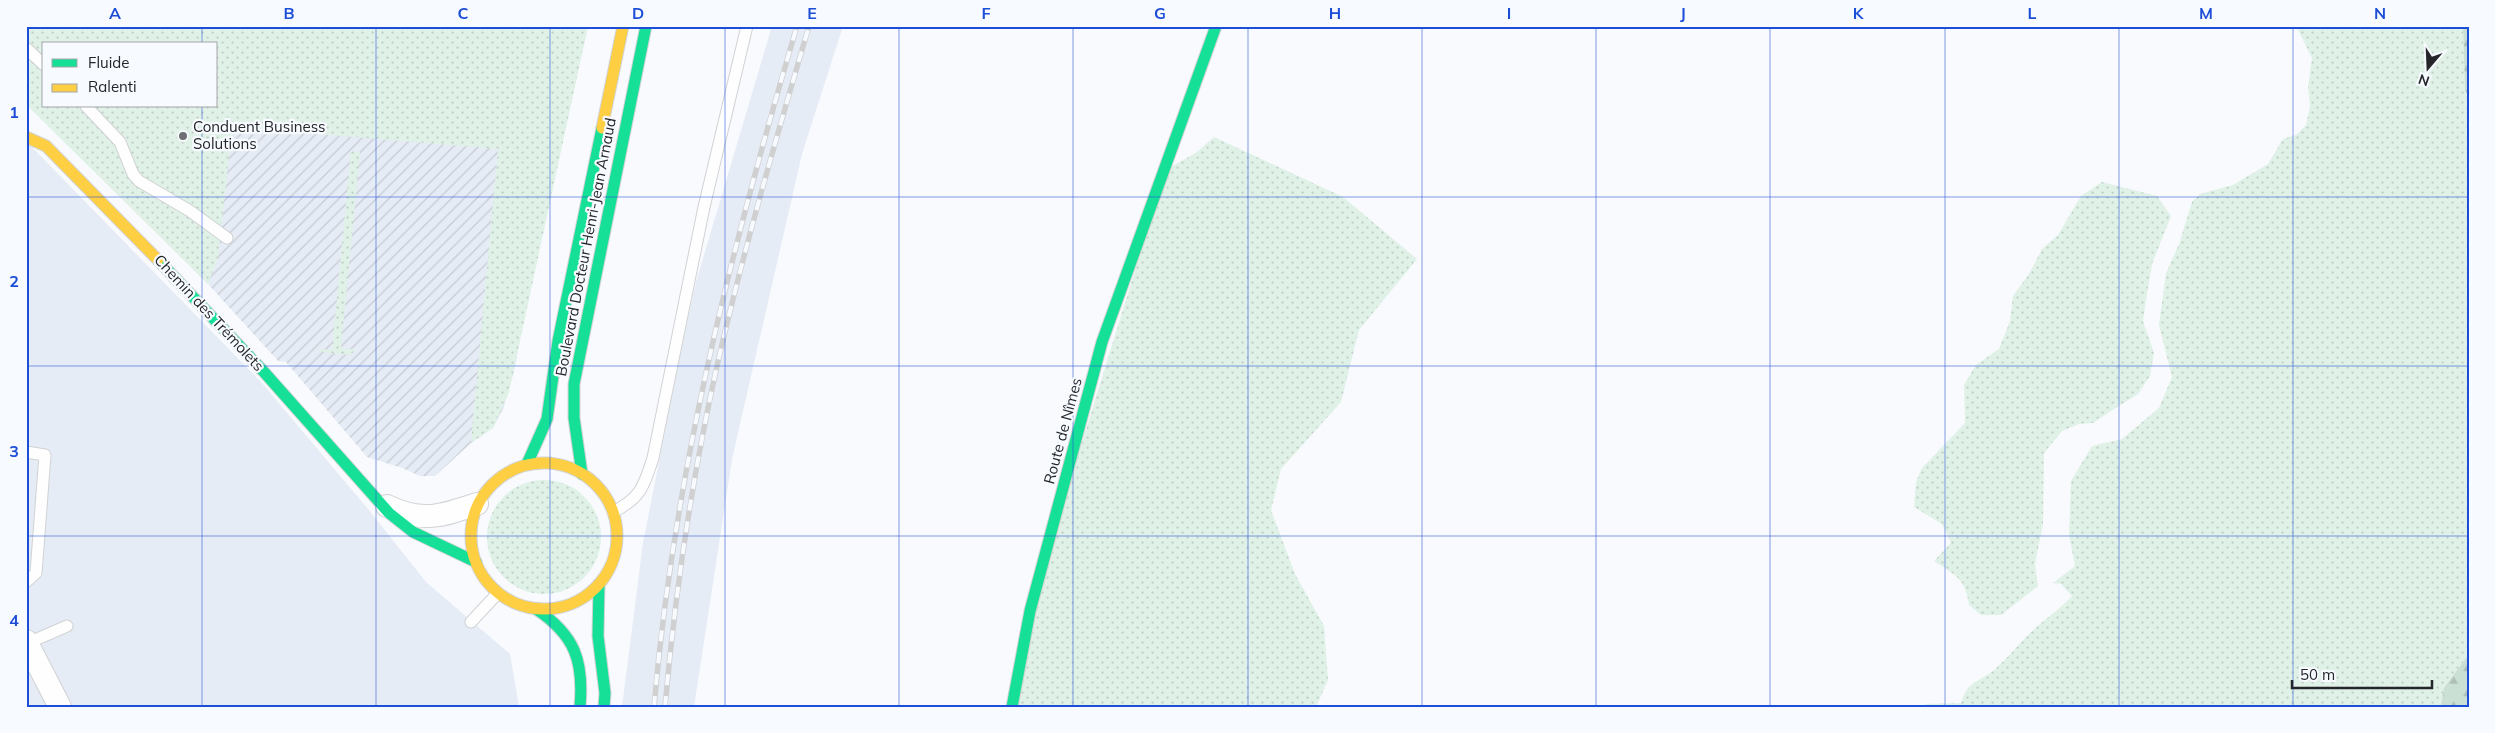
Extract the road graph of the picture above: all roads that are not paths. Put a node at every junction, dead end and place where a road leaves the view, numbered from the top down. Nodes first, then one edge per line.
1 (623, 26) edge
2 (646, 26) edge
3 (747, 26) edge
4 (1216, 26) edge
5 (26, 48) edge
6 (42, 63) edge
7 (88, 108) edge
8 (26, 137) edge
9 (227, 238) dead end
10 (26, 452) edge
11 (527, 464) junction
12 (582, 474) junction
13 (379, 502) junction
14 (477, 504) junction
15 (613, 512) junction
16 (476, 562) junction
17 (26, 582) edge
18 (599, 584) junction
19 (498, 593) junction
20 (536, 609) junction
21 (471, 622) dead end
22 (67, 626) dead end
23 (27, 642) edge
24 (582, 679) junction
25 (60, 707) edge
26 (566, 707) edge
27 (580, 707) edge
28 (604, 707) edge
29 (1012, 707) edge

1 - 11 main road, Boulevard Docteur Henri-Jean Arnaud
2 - 12 main road, Boulevard Docteur Henri-Jean Arnaud
3 - 15 lane
4 - 29 main road, Route de Nîmes
5 - 6 lane
7 - 9 lane
8 - 13 main road, Chemin des Trémolets
10 - 17 lane
11 - 12 main road
11 - 14 main road
12 - 15 main road
13 - 14 street, Chemin des Trémolets
13 - 16 main road, Chemin des Trémolets
14 - 16 main road
15 - 18 main road
16 - 19 main road
18 - 20 main road
18 - 28 main road
19 - 20 main road
19 - 21 lane
20 - 24 main road
22 - 23 lane
23 - 25 street
24 - 26 street
24 - 27 main road

